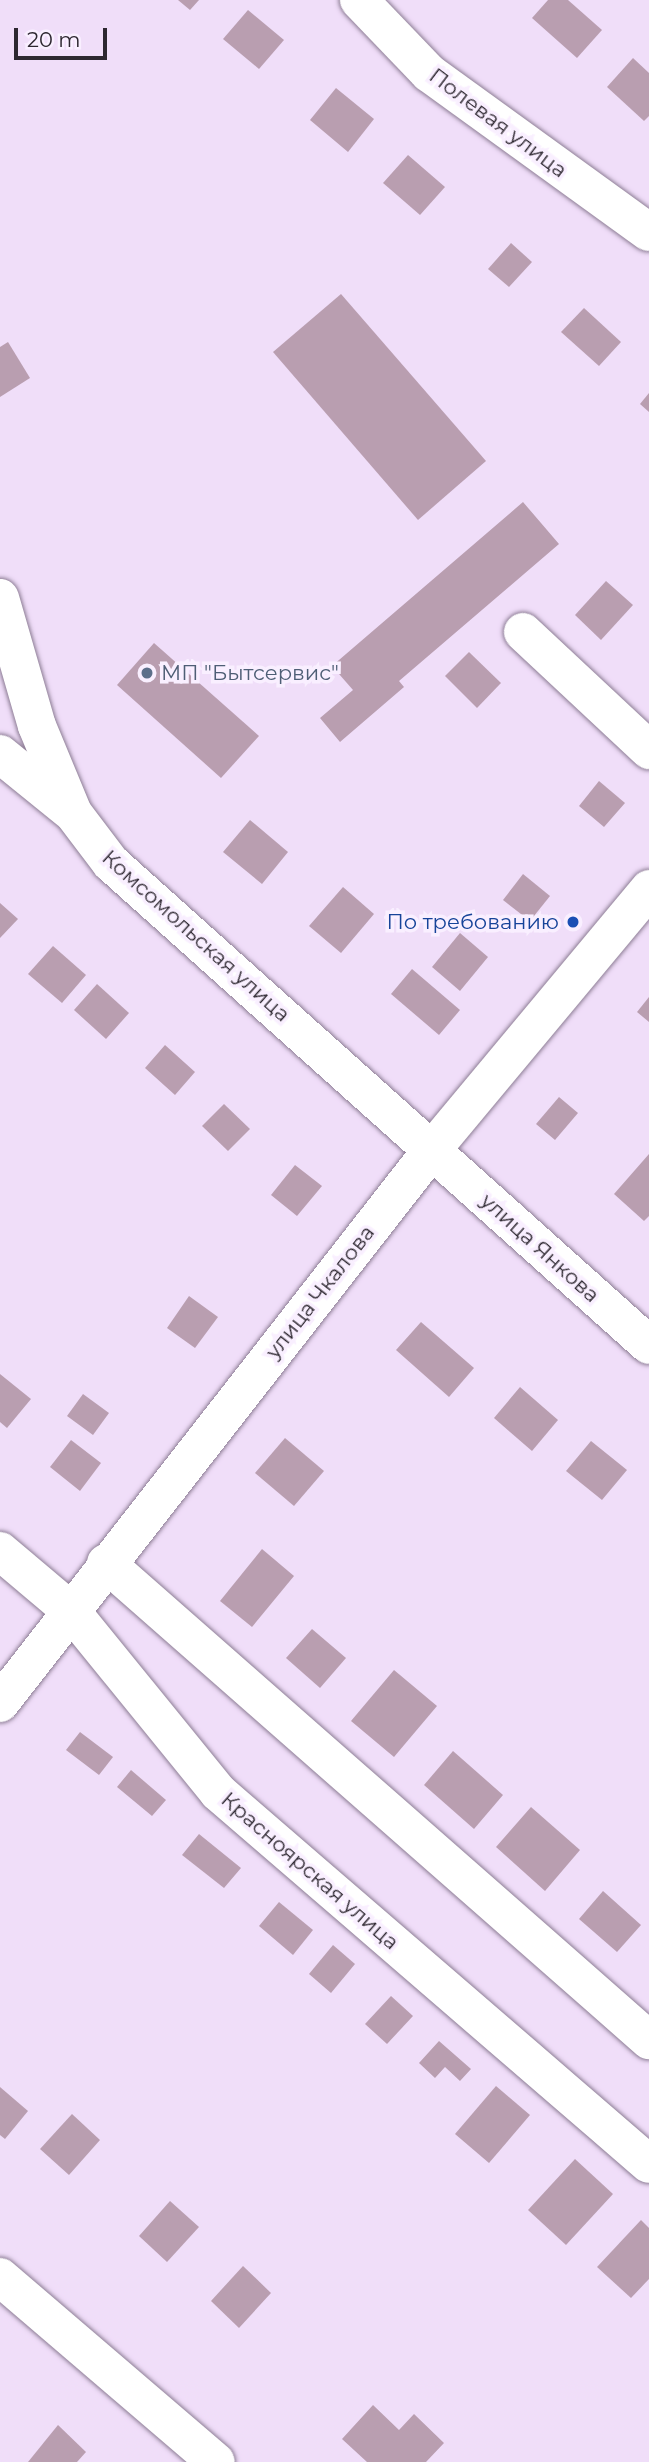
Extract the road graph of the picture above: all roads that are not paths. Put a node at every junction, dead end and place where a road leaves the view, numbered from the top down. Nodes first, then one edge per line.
1 (359, 0) edge
2 (649, 232) edge
3 (2, 609) edge
4 (523, 632) dead end
5 (649, 750) edge
6 (0, 754) edge
7 (73, 813) junction
8 (649, 889) edge
9 (431, 1151) junction
10 (649, 1345) edge
11 (0, 1551) edge
12 (106, 1563) junction
13 (71, 1611) junction
14 (0, 1703) edge
15 (649, 2040) edge
16 (649, 2164) edge
17 (0, 2277) edge
18 (216, 2462) edge

1 - 2 street, Полевая улица
3 - 7 street, Комсомольская улица
4 - 5 street
6 - 7 street
7 - 9 street, Комсомольская улица
8 - 9 street, улица Чкалова
9 - 10 street, улица Янкова
9 - 12 street, улица Чкалова
11 - 13 street, Красноярская улица
12 - 13 street, улица Чкалова
12 - 15 street
13 - 14 street, улица Чкалова
13 - 16 street, Красноярская улица
17 - 18 street

